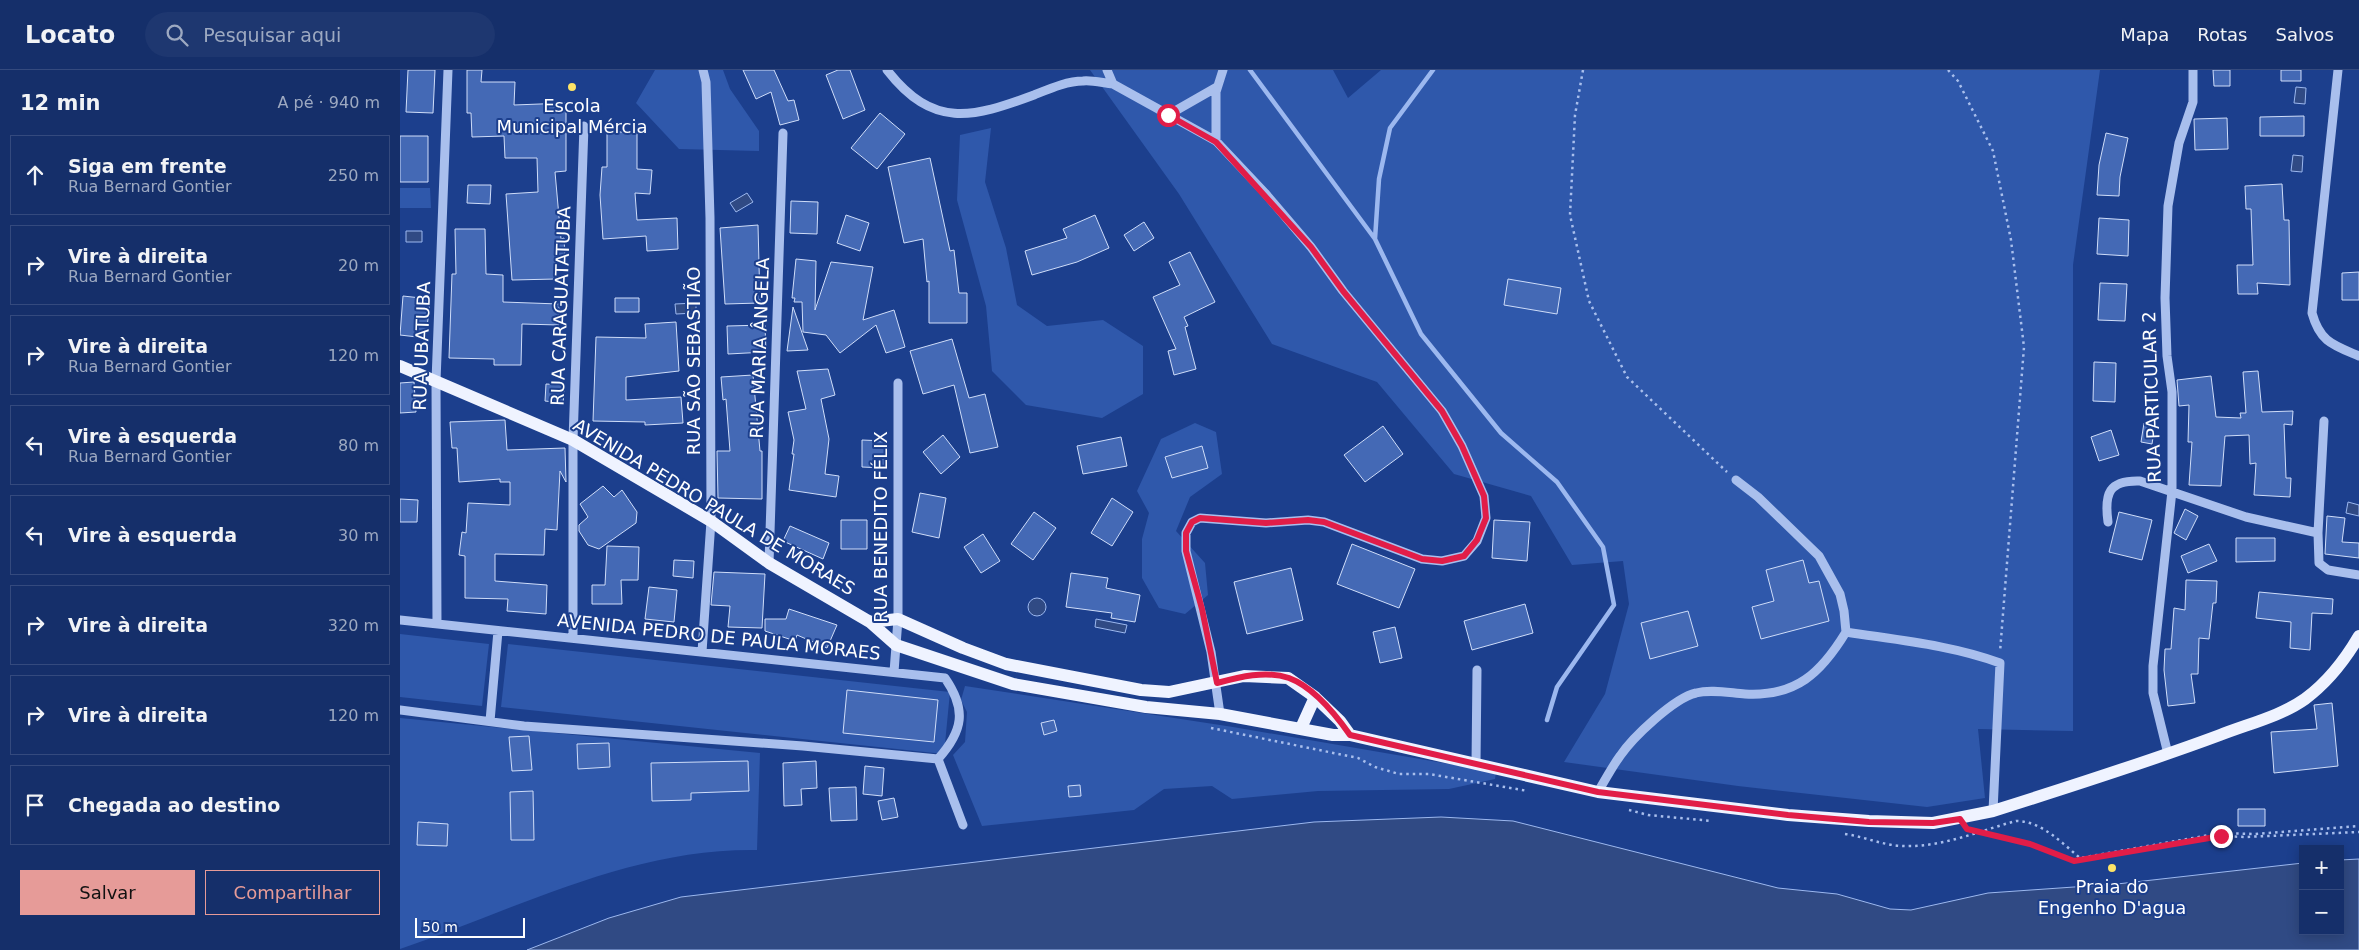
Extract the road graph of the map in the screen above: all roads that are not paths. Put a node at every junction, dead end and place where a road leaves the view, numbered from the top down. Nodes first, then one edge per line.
1 (448, 70) edge
2 (703, 70) edge
3 (887, 70) edge
4 (1107, 70) edge
5 (1223, 70) edge
6 (2193, 70) edge
7 (2338, 70) edge
8 (1113, 84) junction
9 (1217, 87) junction
10 (1168, 115) junction
11 (584, 126) dead end
12 (783, 133) dead end
13 (1216, 142) junction
14 (2359, 356) edge
15 (400, 366) edge
16 (436, 381) junction
17 (898, 383) dead end
18 (2324, 421) dead end
19 (573, 440) junction
20 (1736, 480) road end
21 (2172, 491) junction
22 (711, 521) junction
23 (2108, 522) dead end
24 (2318, 532) junction
25 (769, 563) junction
26 (2359, 575) edge
27 (898, 619) junction
28 (400, 620) edge
29 (870, 622) junction
30 (437, 624) junction
31 (498, 631) junction
32 (1846, 632) junction
33 (2359, 636) edge
34 (573, 638) junction
35 (896, 645) junction
36 (702, 652) junction
37 (957, 667) junction
38 (1477, 670) dead end
39 (894, 672) junction
40 (946, 678) junction
41 (1217, 683) junction
42 (1315, 697) junction
43 (400, 710) edge
44 (1220, 714) junction
45 (490, 721) junction
46 (1301, 728) junction
47 (1350, 735) junction
48 (2168, 754) junction
49 (938, 759) junction
50 (1476, 764) junction
51 (1598, 792) junction
52 (1992, 811) junction
53 (963, 825) dead end

1 - 16 street, RUA UBATUBA
2 - 22 street, RUA SÃO SEBASTIÃO
3 - 8 street
4 - 8 street
5 - 9 street
6 - 21 street, RUA PARTICULAR 2
7 - 14 street
8 - 10 street
9 - 10 street
9 - 13 street
10 - 13 street
11 - 19 street, RUA CARAGUATATUBA
12 - 25 street, RUA MARIA ÂNGELA
13 - 41 street
15 - 16 main road, AVENIDA PEDRO PAULA DE MORAES
16 - 19 main road, AVENIDA PEDRO PAULA DE MORAES
16 - 30 street, RUA UBATUBA
17 - 27 street, RUA BENEDITO FÉLIX
18 - 24 street
19 - 22 main road, AVENIDA PEDRO PAULA DE MORAES
19 - 34 street, RUA CARAGUATATUBA
20 - 32 street
21 - 23 street
21 - 24 street
21 - 48 street, RUA PARTICULAR 2
22 - 25 main road, AVENIDA PEDRO PAULA DE MORAES
22 - 36 street, RUA SÃO SEBASTIÃO
24 - 26 street
25 - 29 main road, AVENIDA PEDRO PAULA DE MORAES
27 - 29 main road
27 - 35 street, RUA BENEDITO FÉLIX
27 - 41 main road
28 - 30 street, AVENIDA PEDRO DE PAULA MORAES
29 - 35 main road, AVENIDA PEDRO PAULA DE MORAES
30 - 31 street, AVENIDA PEDRO DE PAULA MORAES
31 - 34 street, AVENIDA PEDRO DE PAULA MORAES
31 - 45 street
32 - 51 street
32 - 52 street
33 - 48 main road, AVENIDA PEDRO PAULA DE MORAES
34 - 36 street, AVENIDA PEDRO DE PAULA MORAES
35 - 37 main road, AVENIDA PEDRO PAULA DE MORAES
35 - 39 street, RUA BENEDITO FÉLIX
36 - 39 street, AVENIDA PEDRO DE PAULA MORAES
37 - 40 street
37 - 44 main road, AVENIDA PEDRO PAULA DE MORAES
38 - 50 street
39 - 40 street, AVENIDA PEDRO DE PAULA MORAES
40 - 49 street
41 - 42 main road
41 - 44 street
42 - 46 main road
42 - 47 main road
43 - 45 street
44 - 46 main road, AVENIDA PEDRO PAULA DE MORAES
45 - 49 street
46 - 47 main road, AVENIDA PEDRO PAULA DE MORAES
47 - 50 main road, AVENIDA PEDRO PAULA DE MORAES
48 - 52 main road, AVENIDA PEDRO PAULA DE MORAES
49 - 53 street
50 - 51 main road, AVENIDA PEDRO PAULA DE MORAES
51 - 52 main road, AVENIDA PEDRO PAULA DE MORAES

